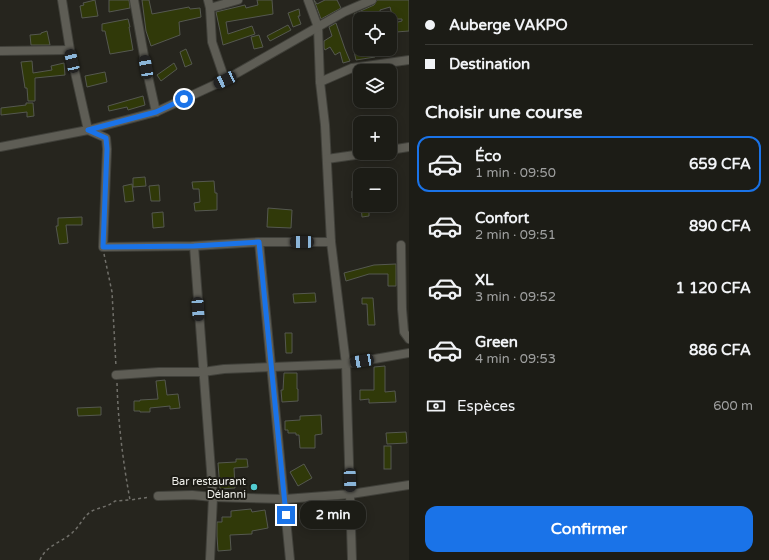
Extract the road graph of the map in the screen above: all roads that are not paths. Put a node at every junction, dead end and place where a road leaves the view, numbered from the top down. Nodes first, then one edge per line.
1 (62, 0) edge
2 (134, 0) edge
3 (238, 0) edge
4 (308, 0) edge
5 (372, 0) edge
6 (209, 4) edge
7 (318, 27) junction
8 (70, 50) junction
9 (0, 51) edge
10 (409, 60) edge
11 (225, 80) junction
12 (320, 82) junction
13 (156, 112) junction
14 (88, 130) junction
15 (0, 147) edge
16 (409, 147) edge
17 (397, 149) edge
18 (353, 155) edge
19 (327, 159) junction
20 (259, 242) junction
21 (331, 242) junction
22 (401, 245) dead end
23 (194, 246) junction
24 (409, 340) edge
25 (409, 353) edge
26 (346, 364) junction
27 (271, 367) junction
28 (203, 372) junction
29 (116, 375) road end
30 (409, 485) edge
31 (351, 494) junction
32 (158, 496) road end
33 (213, 498) junction
34 (285, 500) junction
35 (210, 560) edge
36 (290, 560) edge
37 (352, 560) edge

1 - 8 street
2 - 13 street
3 - 6 street
4 - 7 street
5 - 7 street
6 - 11 street
7 - 11 street
7 - 12 street
8 - 9 street
8 - 14 street
10 - 12 street
11 - 13 street
12 - 19 street
13 - 14 street
14 - 15 street
14 - 23 street
16 - 17 street
18 - 19 street
19 - 21 street
20 - 21 street
20 - 23 street
20 - 27 street
21 - 26 street
22 - 24 street
23 - 28 street
25 - 26 street
26 - 27 street
26 - 31 street
27 - 28 street
27 - 34 street
28 - 29 street
28 - 33 street
30 - 31 street
31 - 34 street
31 - 37 street
32 - 33 street
33 - 34 street
33 - 35 street
34 - 36 street

